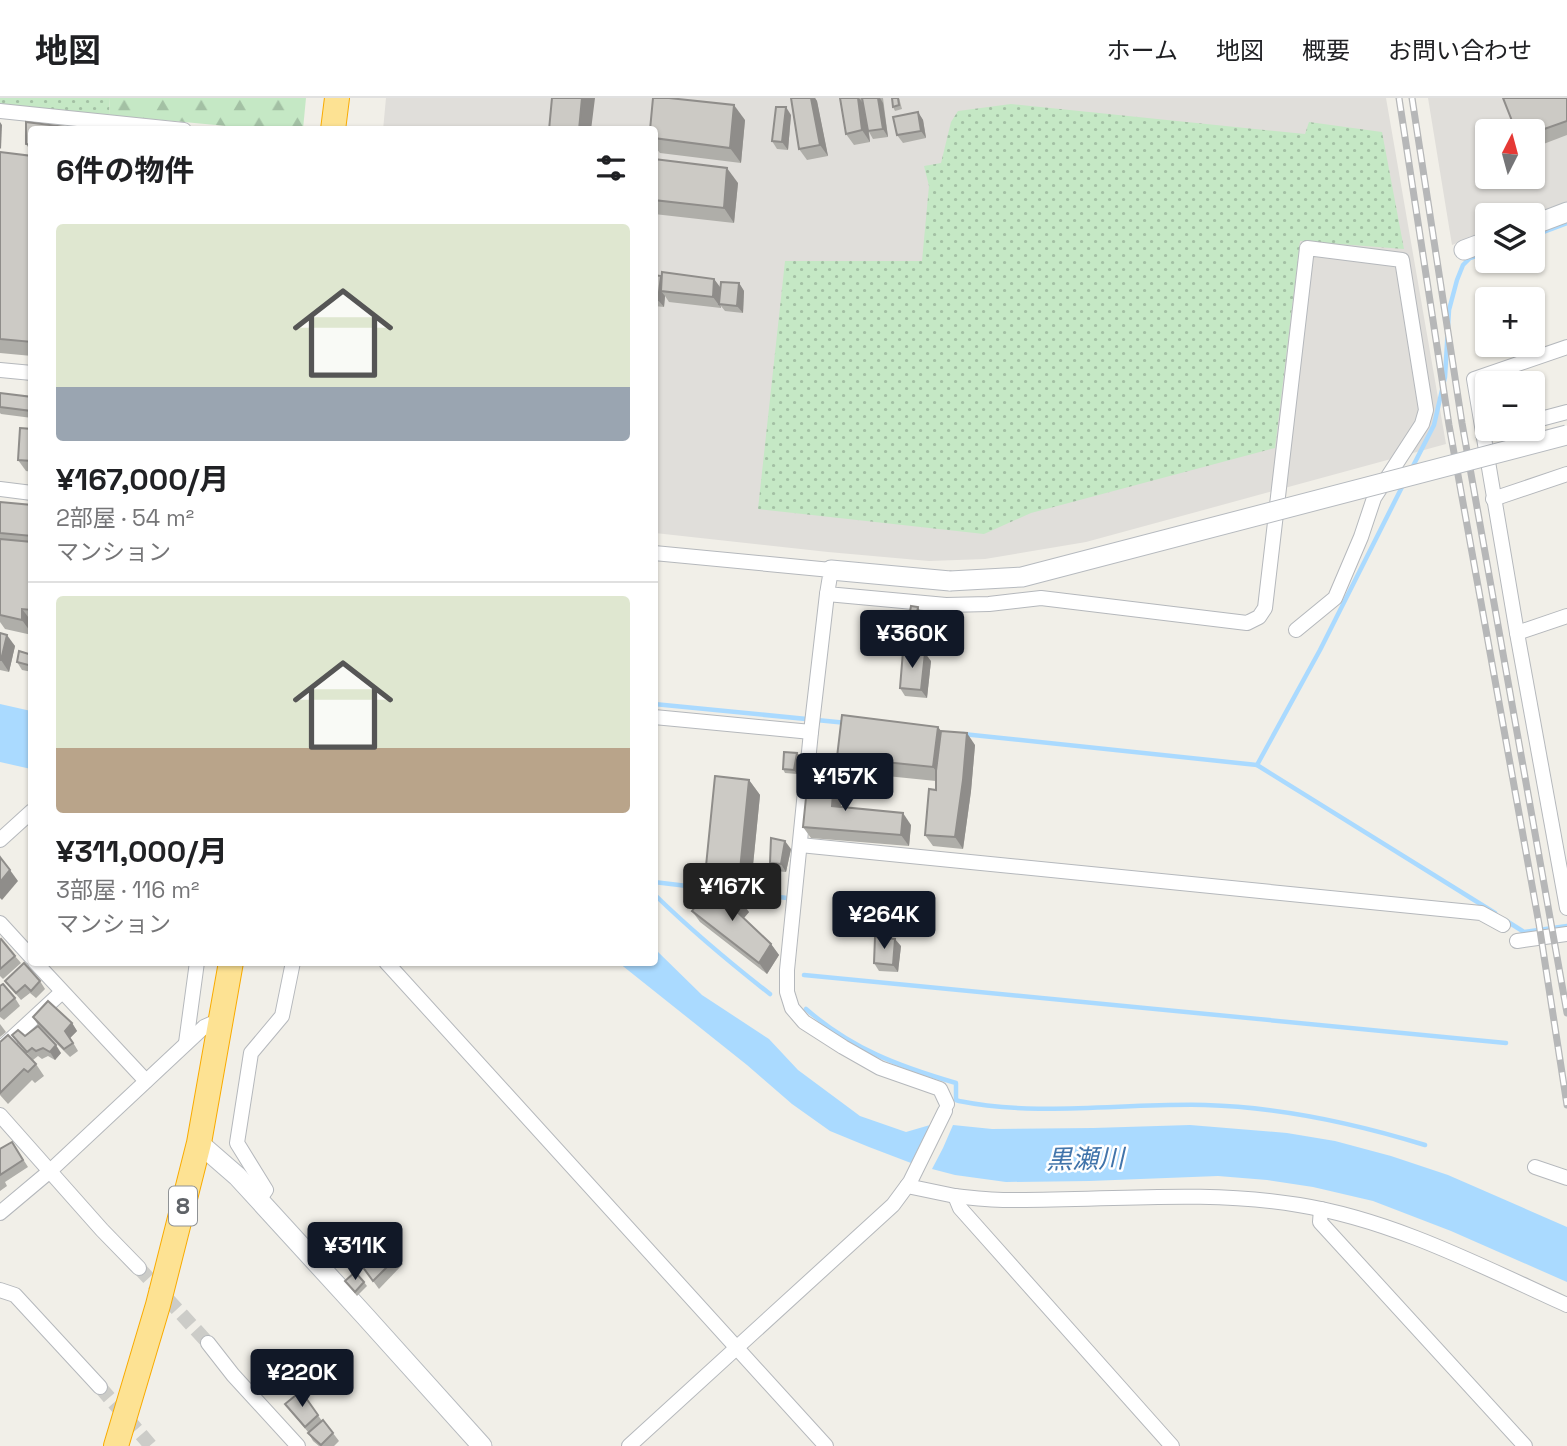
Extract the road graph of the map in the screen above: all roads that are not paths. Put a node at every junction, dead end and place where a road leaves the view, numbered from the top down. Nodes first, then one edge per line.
1 (337, 98) edge
2 (0, 111) edge
3 (145, 126) edge
4 (334, 126) edge
5 (1567, 212) edge
6 (1545, 220) edge
7 (1475, 246) edge
8 (1464, 250) dead end
9 (1567, 346) edge
10 (0, 370) edge
11 (1497, 371) edge
12 (28, 373) edge
13 (1567, 412) edge
14 (1545, 418) edge
15 (1567, 435) edge
16 (1484, 441) edge
17 (1567, 474) edge
18 (0, 489) edge
19 (28, 492) edge
20 (1493, 499) junction
21 (658, 553) edge
22 (831, 570) junction
23 (827, 594) junction
24 (1567, 616) edge
25 (1296, 630) dead end
26 (1517, 633) junction
27 (658, 717) edge
28 (811, 732) junction
29 (28, 815) edge
30 (0, 840) edge
31 (800, 845) junction
32 (1563, 862) edge
33 (1567, 908) edge
34 (1503, 925) dead end
35 (3, 933) edge
36 (1567, 934) edge
37 (1517, 941) dead end
38 (28, 955) edge
39 (39, 966) edge
40 (196, 966) edge
41 (230, 966) edge
42 (292, 966) edge
43 (390, 966) edge
44 (62, 992) junction
45 (222, 1019) junction
46 (186, 1043) junction
47 (0, 1049) edge
48 (146, 1082) junction
49 (0, 1115) edge
50 (199, 1143) junction
51 (1535, 1167) dead end
52 (50, 1171) junction
53 (1567, 1178) edge
54 (908, 1184) junction
55 (955, 1196) junction
56 (259, 1200) junction
57 (1321, 1209) junction
58 (0, 1213) edge
59 (139, 1268) tunnel mouth
60 (0, 1290) edge
61 (1567, 1305) edge
62 (208, 1343) tunnel mouth
63 (736, 1347) junction
64 (100, 1387) tunnel mouth
65 (116, 1446) edge
66 (298, 1446) edge
67 (482, 1446) edge
68 (629, 1446) edge
69 (826, 1446) edge
70 (1172, 1446) edge
71 (1525, 1446) edge

1 - 4 highway
2 - 3 street
5 - 6 street
7 - 8 street
9 - 11 street
10 - 12 street
13 - 14 street
15 - 22 street, bridge
16 - 20 street
17 - 20 street
18 - 19 street
20 - 26 street
21 - 22 street
22 - 23 street
23 - 25 street
23 - 28 street
24 - 26 street
26 - 32 street
27 - 28 street
28 - 31 street
29 - 30 street
31 - 34 street
31 - 54 street
32 - 33 street
35 - 38 street
36 - 37 street
39 - 44 street
40 - 46 street
41 - 45 highway, 8
42 - 56 street
43 - 63 street
44 - 47 street
44 - 48 street
45 - 46 street
45 - 50 highway, 8
46 - 48 street
48 - 52 street
49 - 52 street
50 - 56 street
50 - 65 highway, 8
51 - 53 street
52 - 58 street
52 - 59 street
54 - 55 street
54 - 63 street
55 - 57 street
55 - 70 street
56 - 67 street
57 - 61 street
57 - 71 street
60 - 64 street
62 - 66 street
63 - 68 street
63 - 69 street

